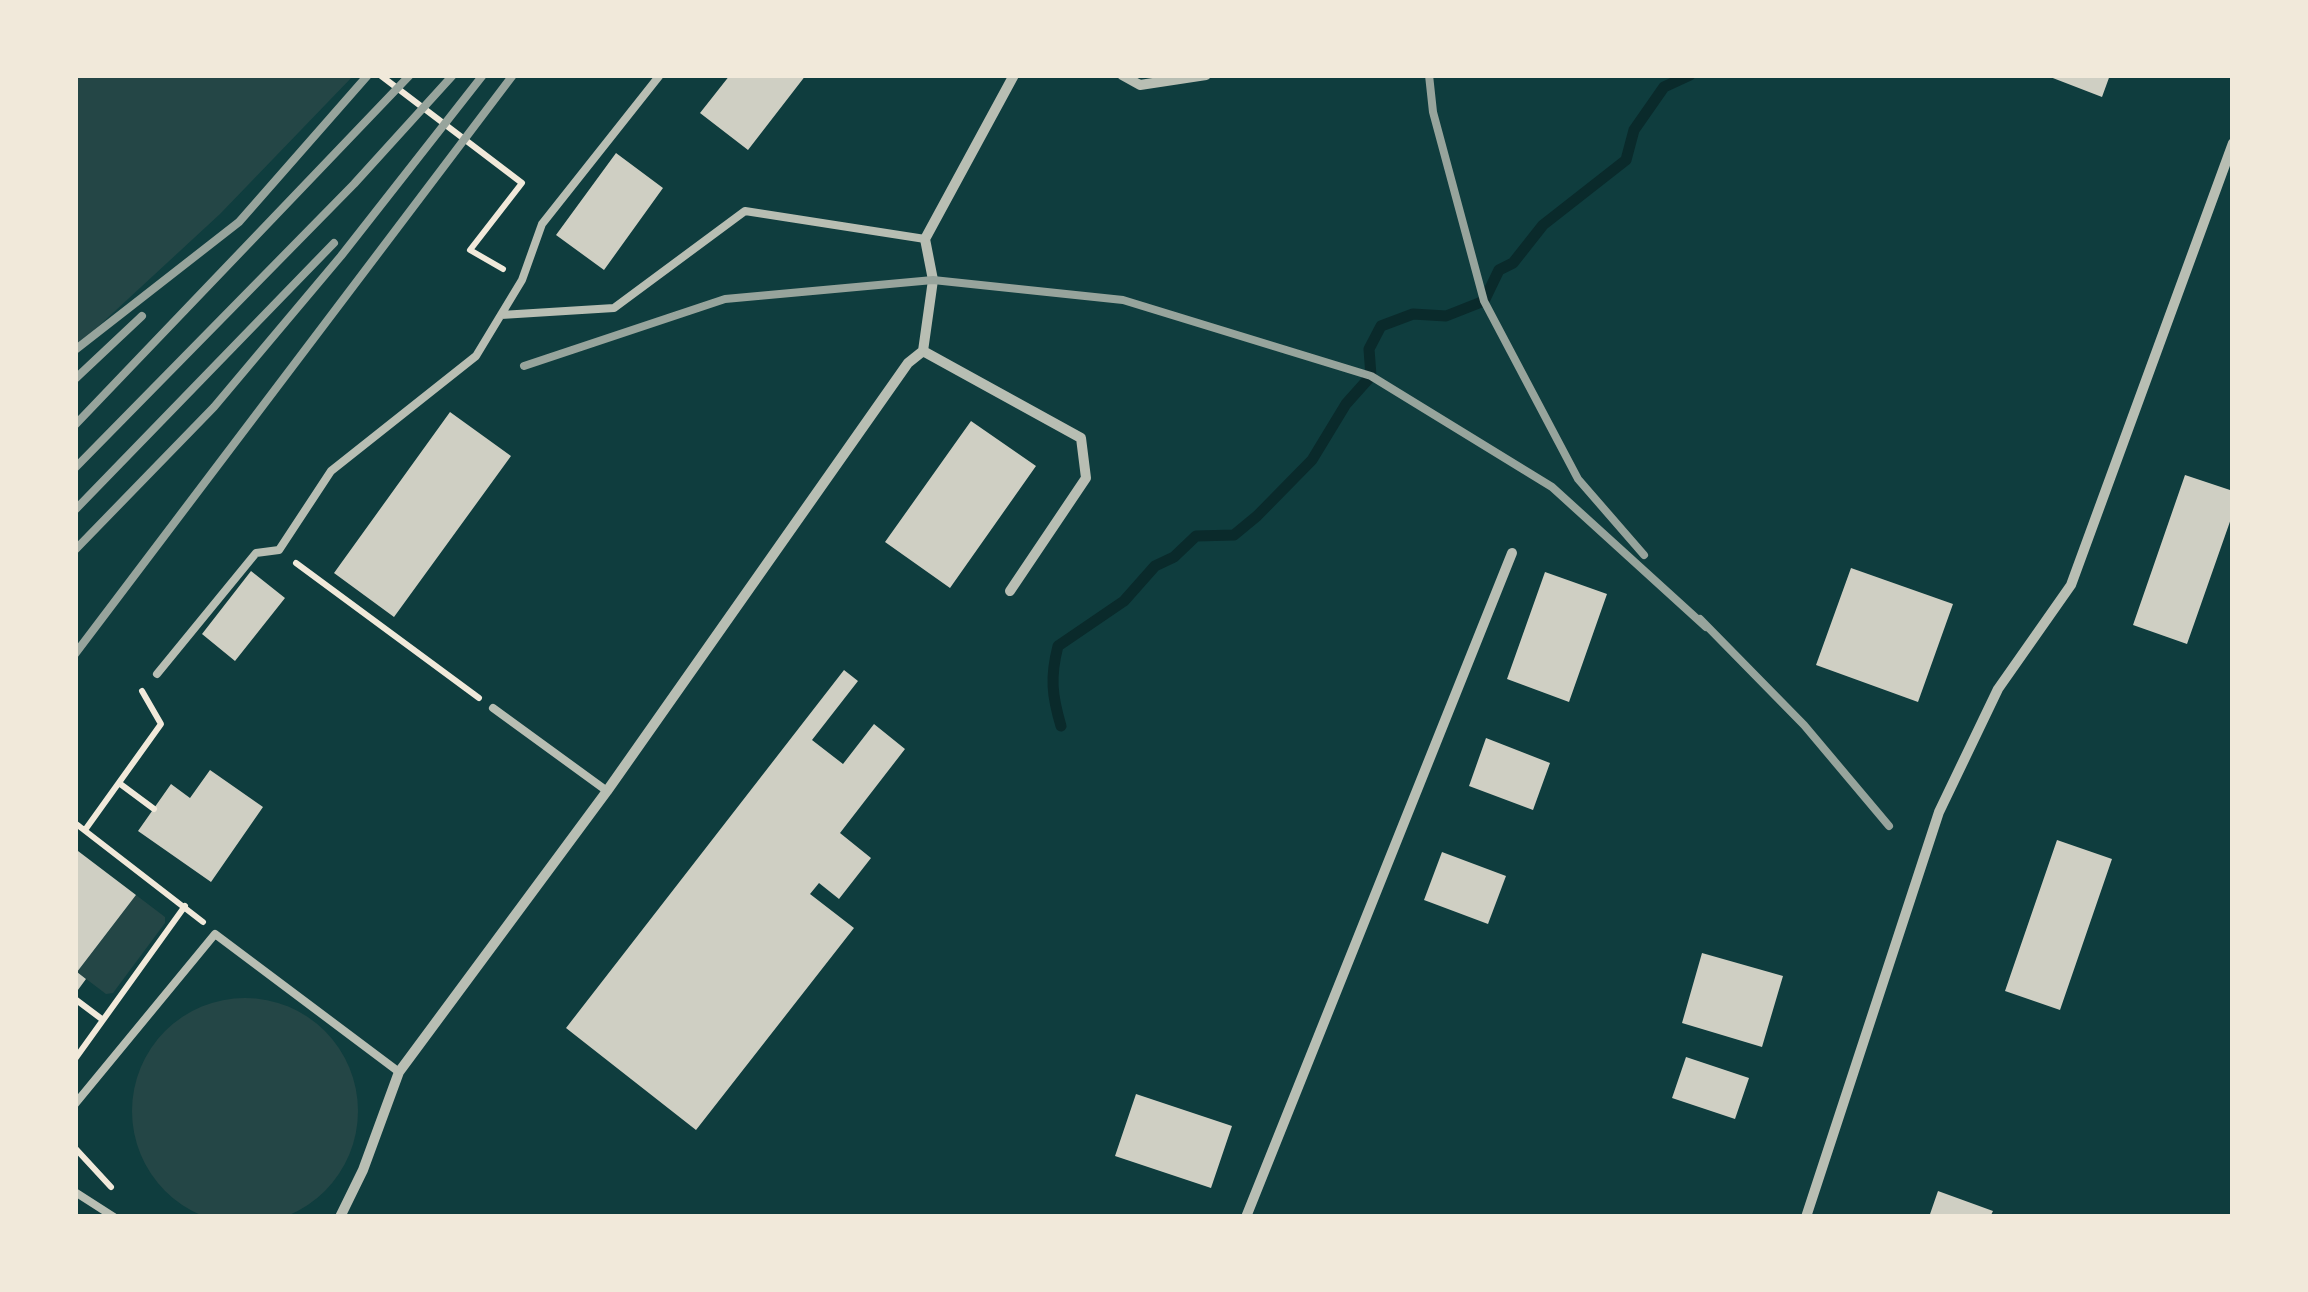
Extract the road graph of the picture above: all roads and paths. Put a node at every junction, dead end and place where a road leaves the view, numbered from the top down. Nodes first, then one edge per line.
1 (380, 75) edge
2 (660, 75) edge
3 (1014, 75) edge
4 (1122, 75) edge
5 (1206, 75) edge
6 (2233, 143) edge
7 (925, 239) junction
8 (522, 280) junction
9 (501, 315) junction
10 (923, 351) junction
11 (279, 550) junction
12 (1512, 553) dead end
13 (1010, 591) dead end
14 (158, 674) joint
15 (492, 708) joint
16 (119, 783) junction
17 (607, 791) junction
18 (154, 808) dead end
19 (75, 822) edge
20 (85, 830) junction
21 (185, 906) junction
22 (215, 934) junction
23 (75, 999) edge
24 (103, 1020) junction
25 (75, 1059) edge
26 (399, 1072) junction
27 (75, 1104) edge
28 (75, 1192) edge
29 (114, 1217) edge
30 (340, 1217) edge
31 (1246, 1217) edge
32 (1806, 1217) edge

1 - 8 path
2 - 8 lane
3 - 7 street
4 - 5 street
6 - 32 street
7 - 9 lane
7 - 10 street
8 - 9 lane
9 - 11 lane
10 - 13 street
10 - 17 street
11 - 14 lane
11 - 15 path
12 - 31 street
14 - 16 path
15 - 17 lane
16 - 18 path
16 - 20 path
17 - 26 street
19 - 20 path
20 - 21 path
21 - 22 path
21 - 24 path
22 - 26 lane
22 - 27 lane
23 - 24 path
24 - 25 path
26 - 30 street
28 - 29 lane

